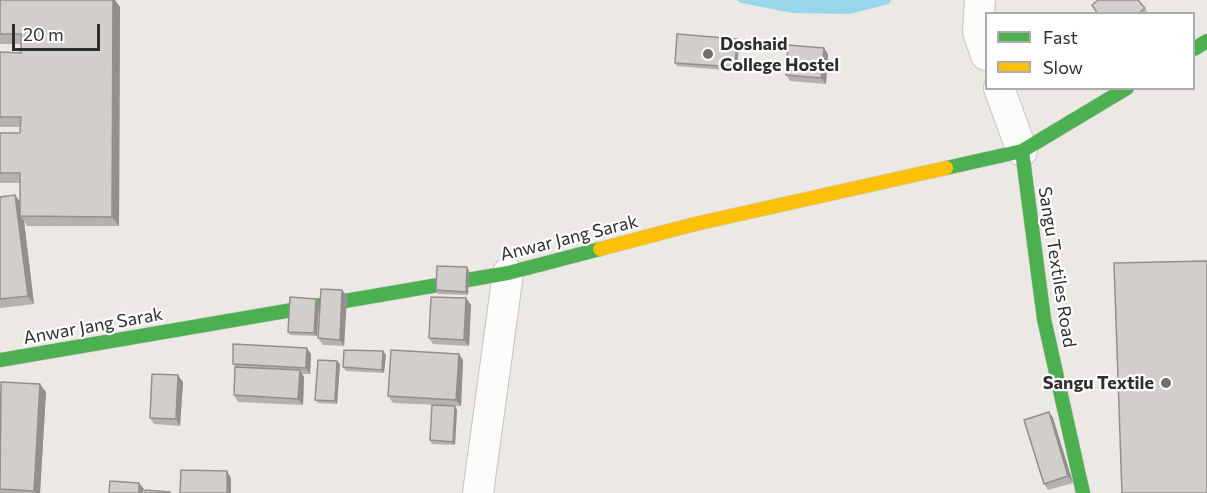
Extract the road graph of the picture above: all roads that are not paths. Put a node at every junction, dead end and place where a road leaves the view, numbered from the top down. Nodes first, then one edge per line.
1 (980, 0) edge
2 (985, 50) edge
3 (1000, 90) edge
4 (1124, 90) edge
5 (1022, 151) junction
6 (508, 273) junction
7 (0, 360) edge
8 (478, 493) edge
9 (1083, 493) edge

1 - 2 street
3 - 5 street
4 - 5 main road, Anwar Jang Sarak
5 - 6 main road, Anwar Jang Sarak
5 - 9 main road, Sangu Textiles Road
6 - 7 main road, Anwar Jang Sarak
6 - 8 street

